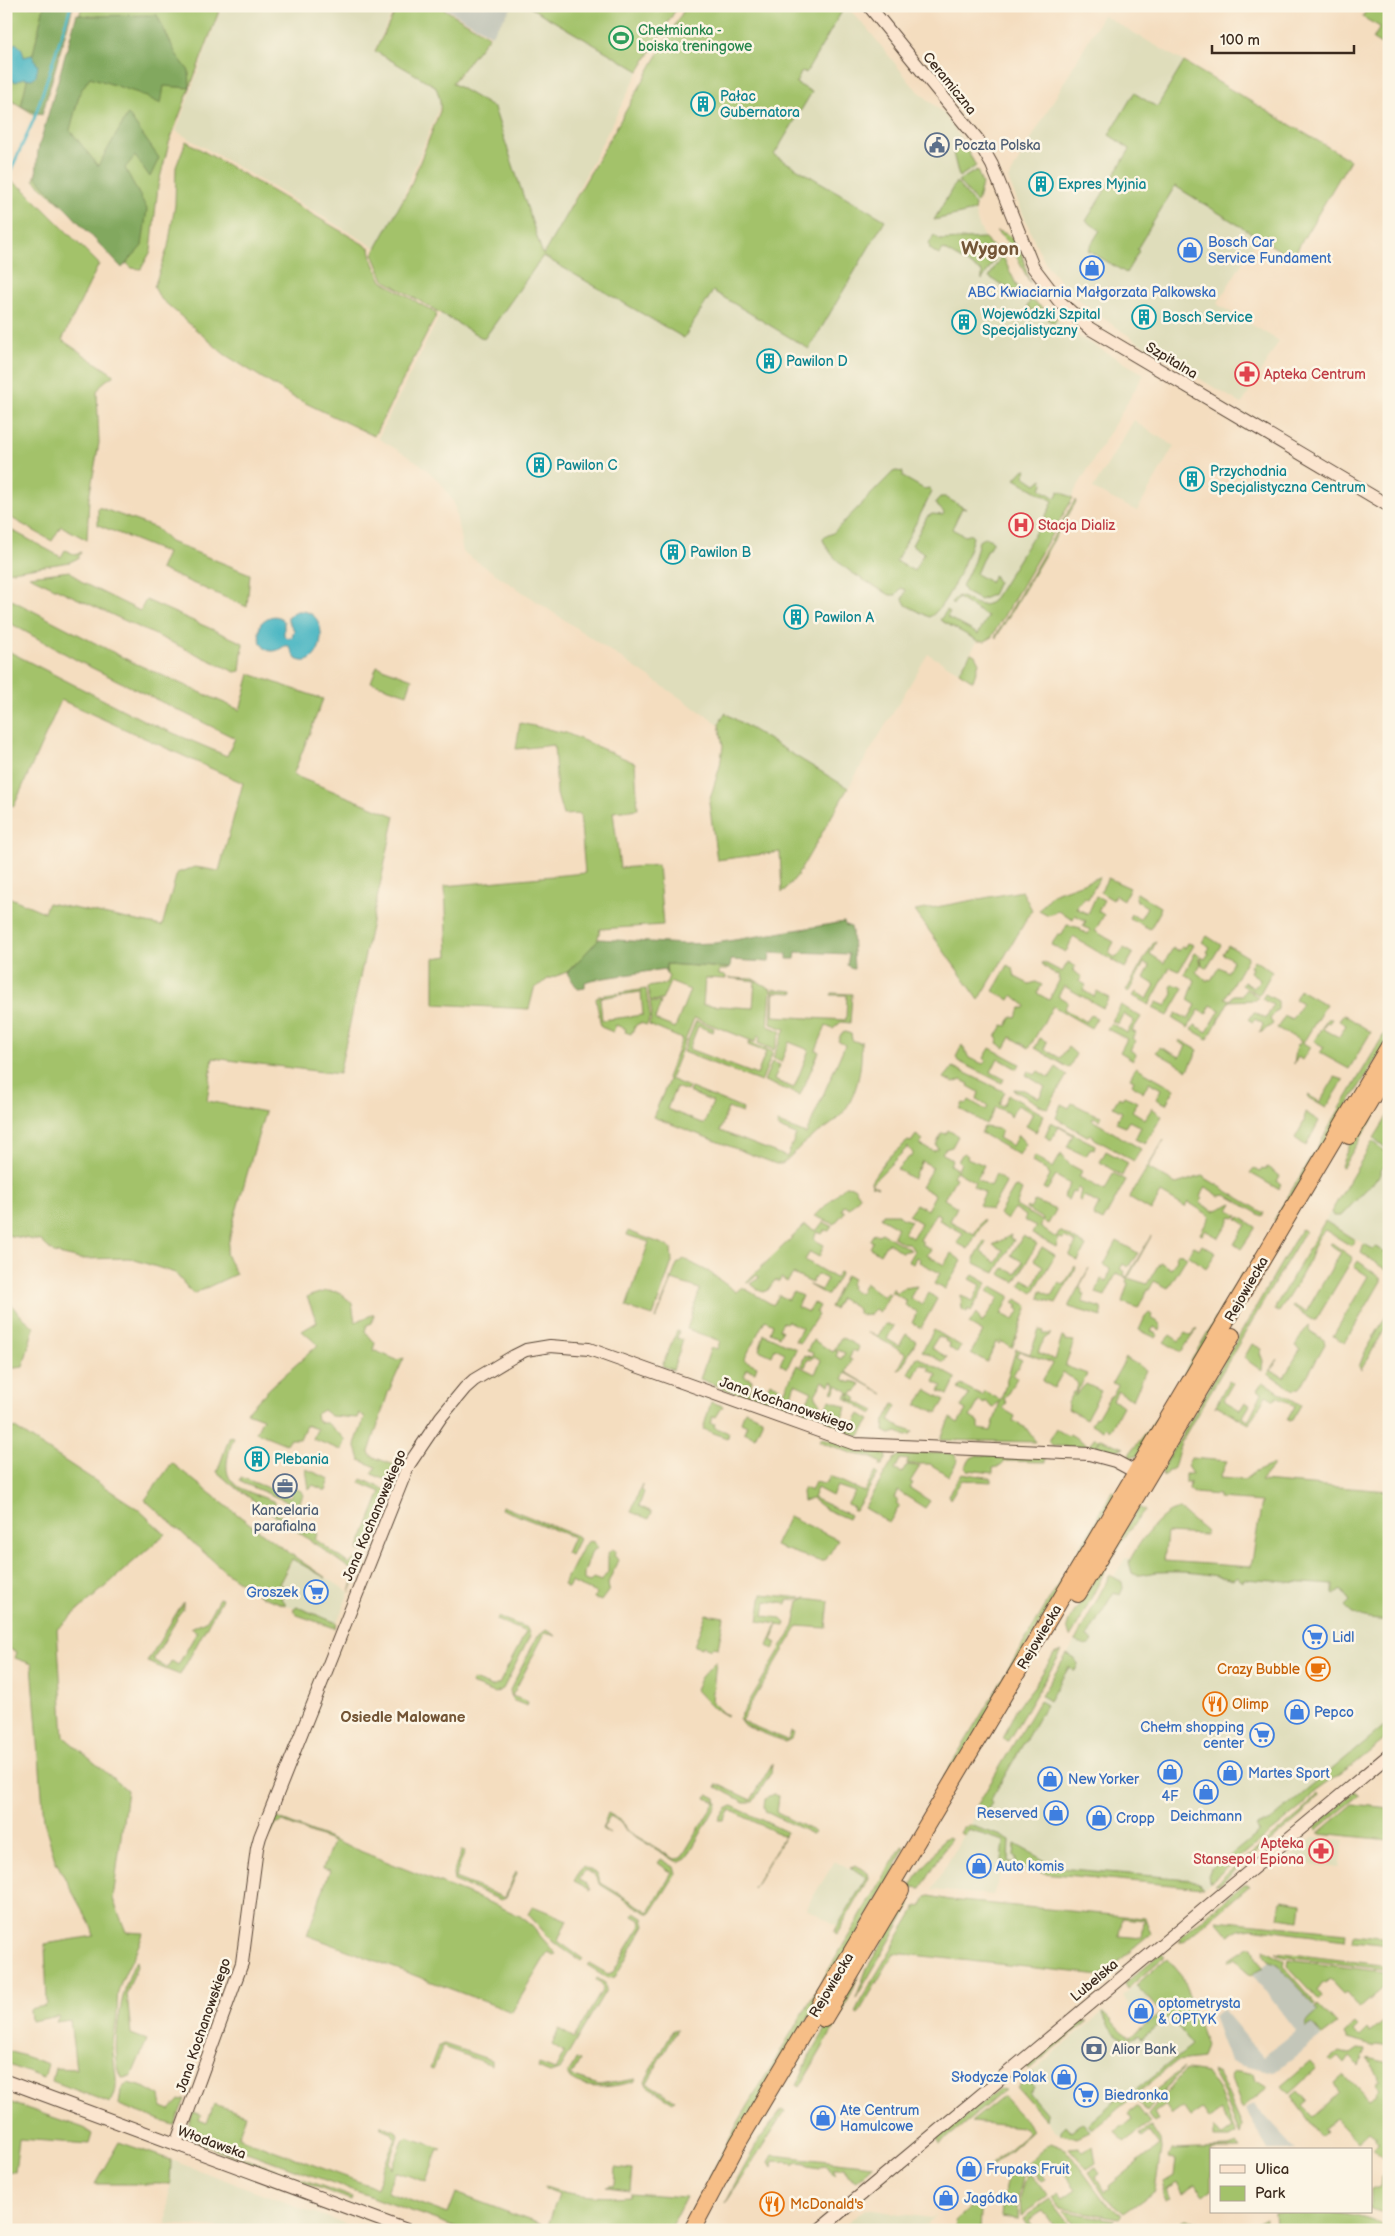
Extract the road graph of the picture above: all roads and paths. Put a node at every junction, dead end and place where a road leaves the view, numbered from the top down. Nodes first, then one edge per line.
1 (868, 6) edge
2 (1000, 184) joint
3 (1389, 506) edge
4 (1389, 1046) edge
5 (1389, 1069) edge
6 (1142, 1476) junction
7 (1389, 1755) edge
8 (6, 2081) edge
9 (176, 2144) junction
10 (407, 2230) edge
11 (692, 2230) edge
12 (703, 2230) edge
13 (819, 2230) edge

1 - 2 street, Ceramiczna
2 - 3 street, Szpitalna
4 - 6 highway, Rejowiecka
5 - 6 highway, Rejowiecka
6 - 9 street, Jana Kochanowskiego
6 - 11 highway, Rejowiecka
6 - 12 highway, Rejowiecka
7 - 13 street, Lubelska
8 - 9 street, Włodawska
9 - 10 street, Włodawska

